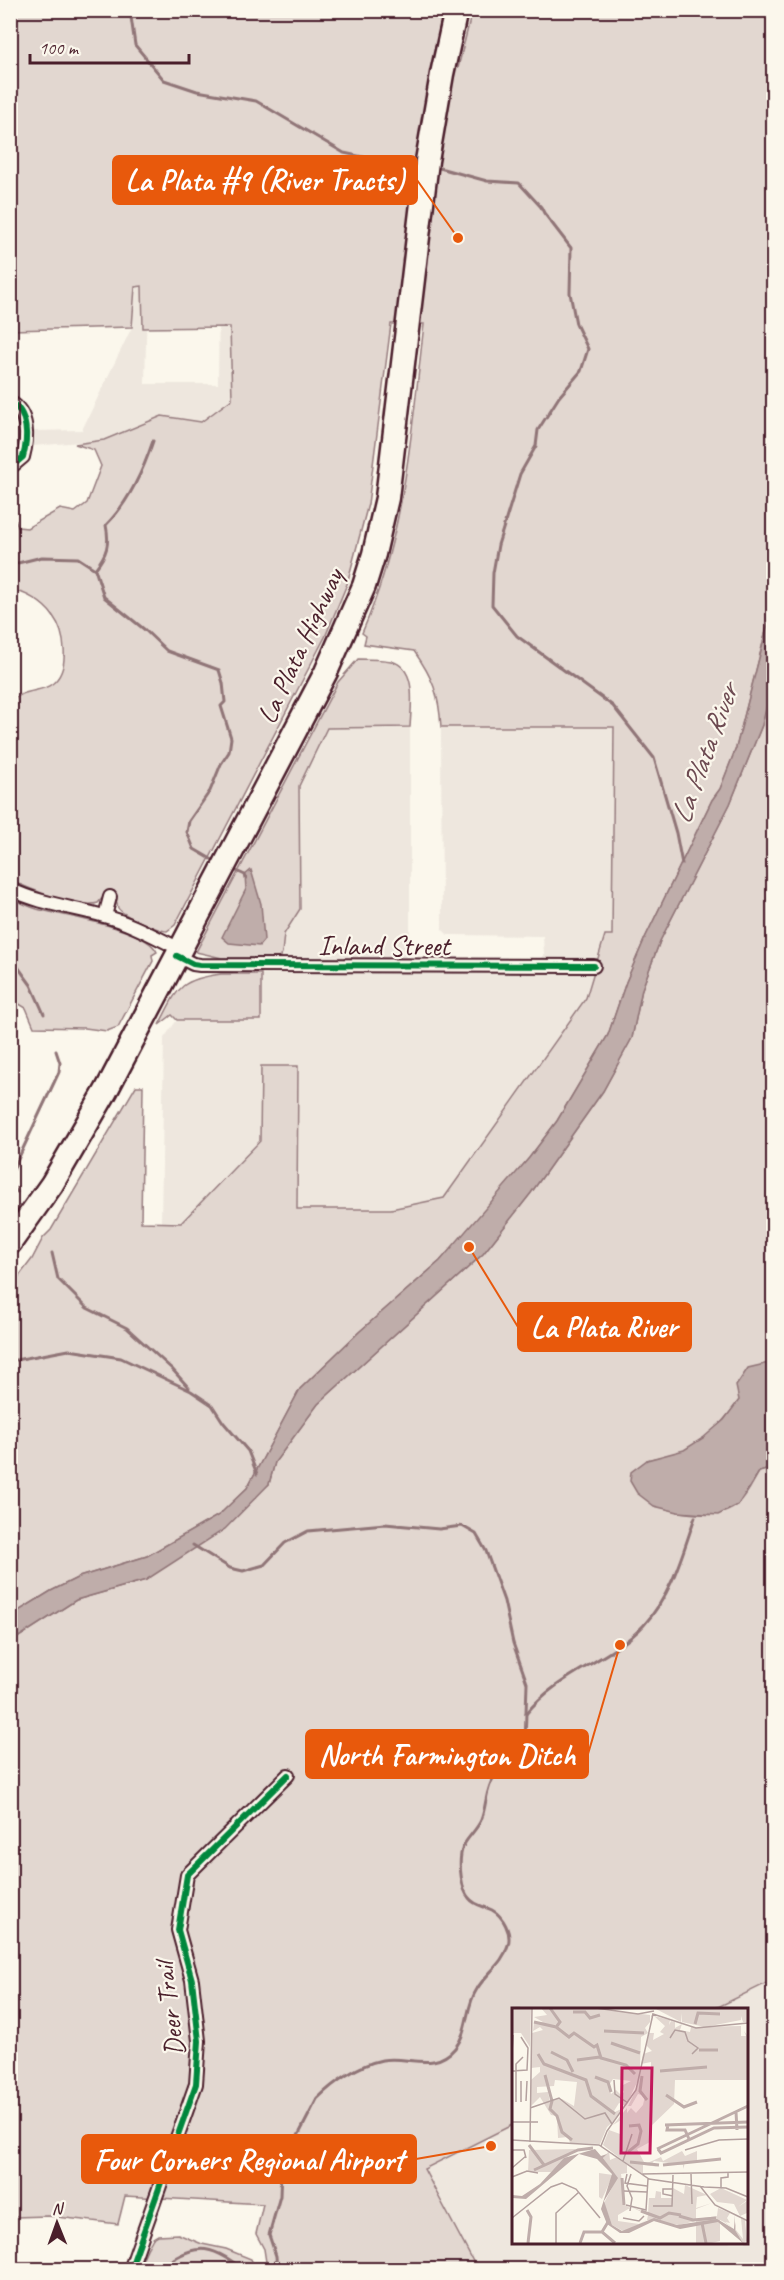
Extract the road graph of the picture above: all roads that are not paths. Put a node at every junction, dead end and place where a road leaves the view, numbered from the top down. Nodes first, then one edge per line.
1 (456, 10) edge
2 (10, 402) edge
3 (10, 468) edge
4 (10, 889) edge
5 (110, 897) dead end
6 (105, 916) junction
7 (179, 953) junction
8 (594, 966) dead end
9 (10, 1243) edge
10 (288, 1775) dead end
11 (130, 2270) edge

1 - 7 highway, La Plata Highway
2 - 3 street
4 - 6 street, Inland Street
5 - 6 street
6 - 7 street, Inland Street
7 - 8 street, Inland Street
7 - 9 highway, La Plata Highway
10 - 11 street, Deer Trail

